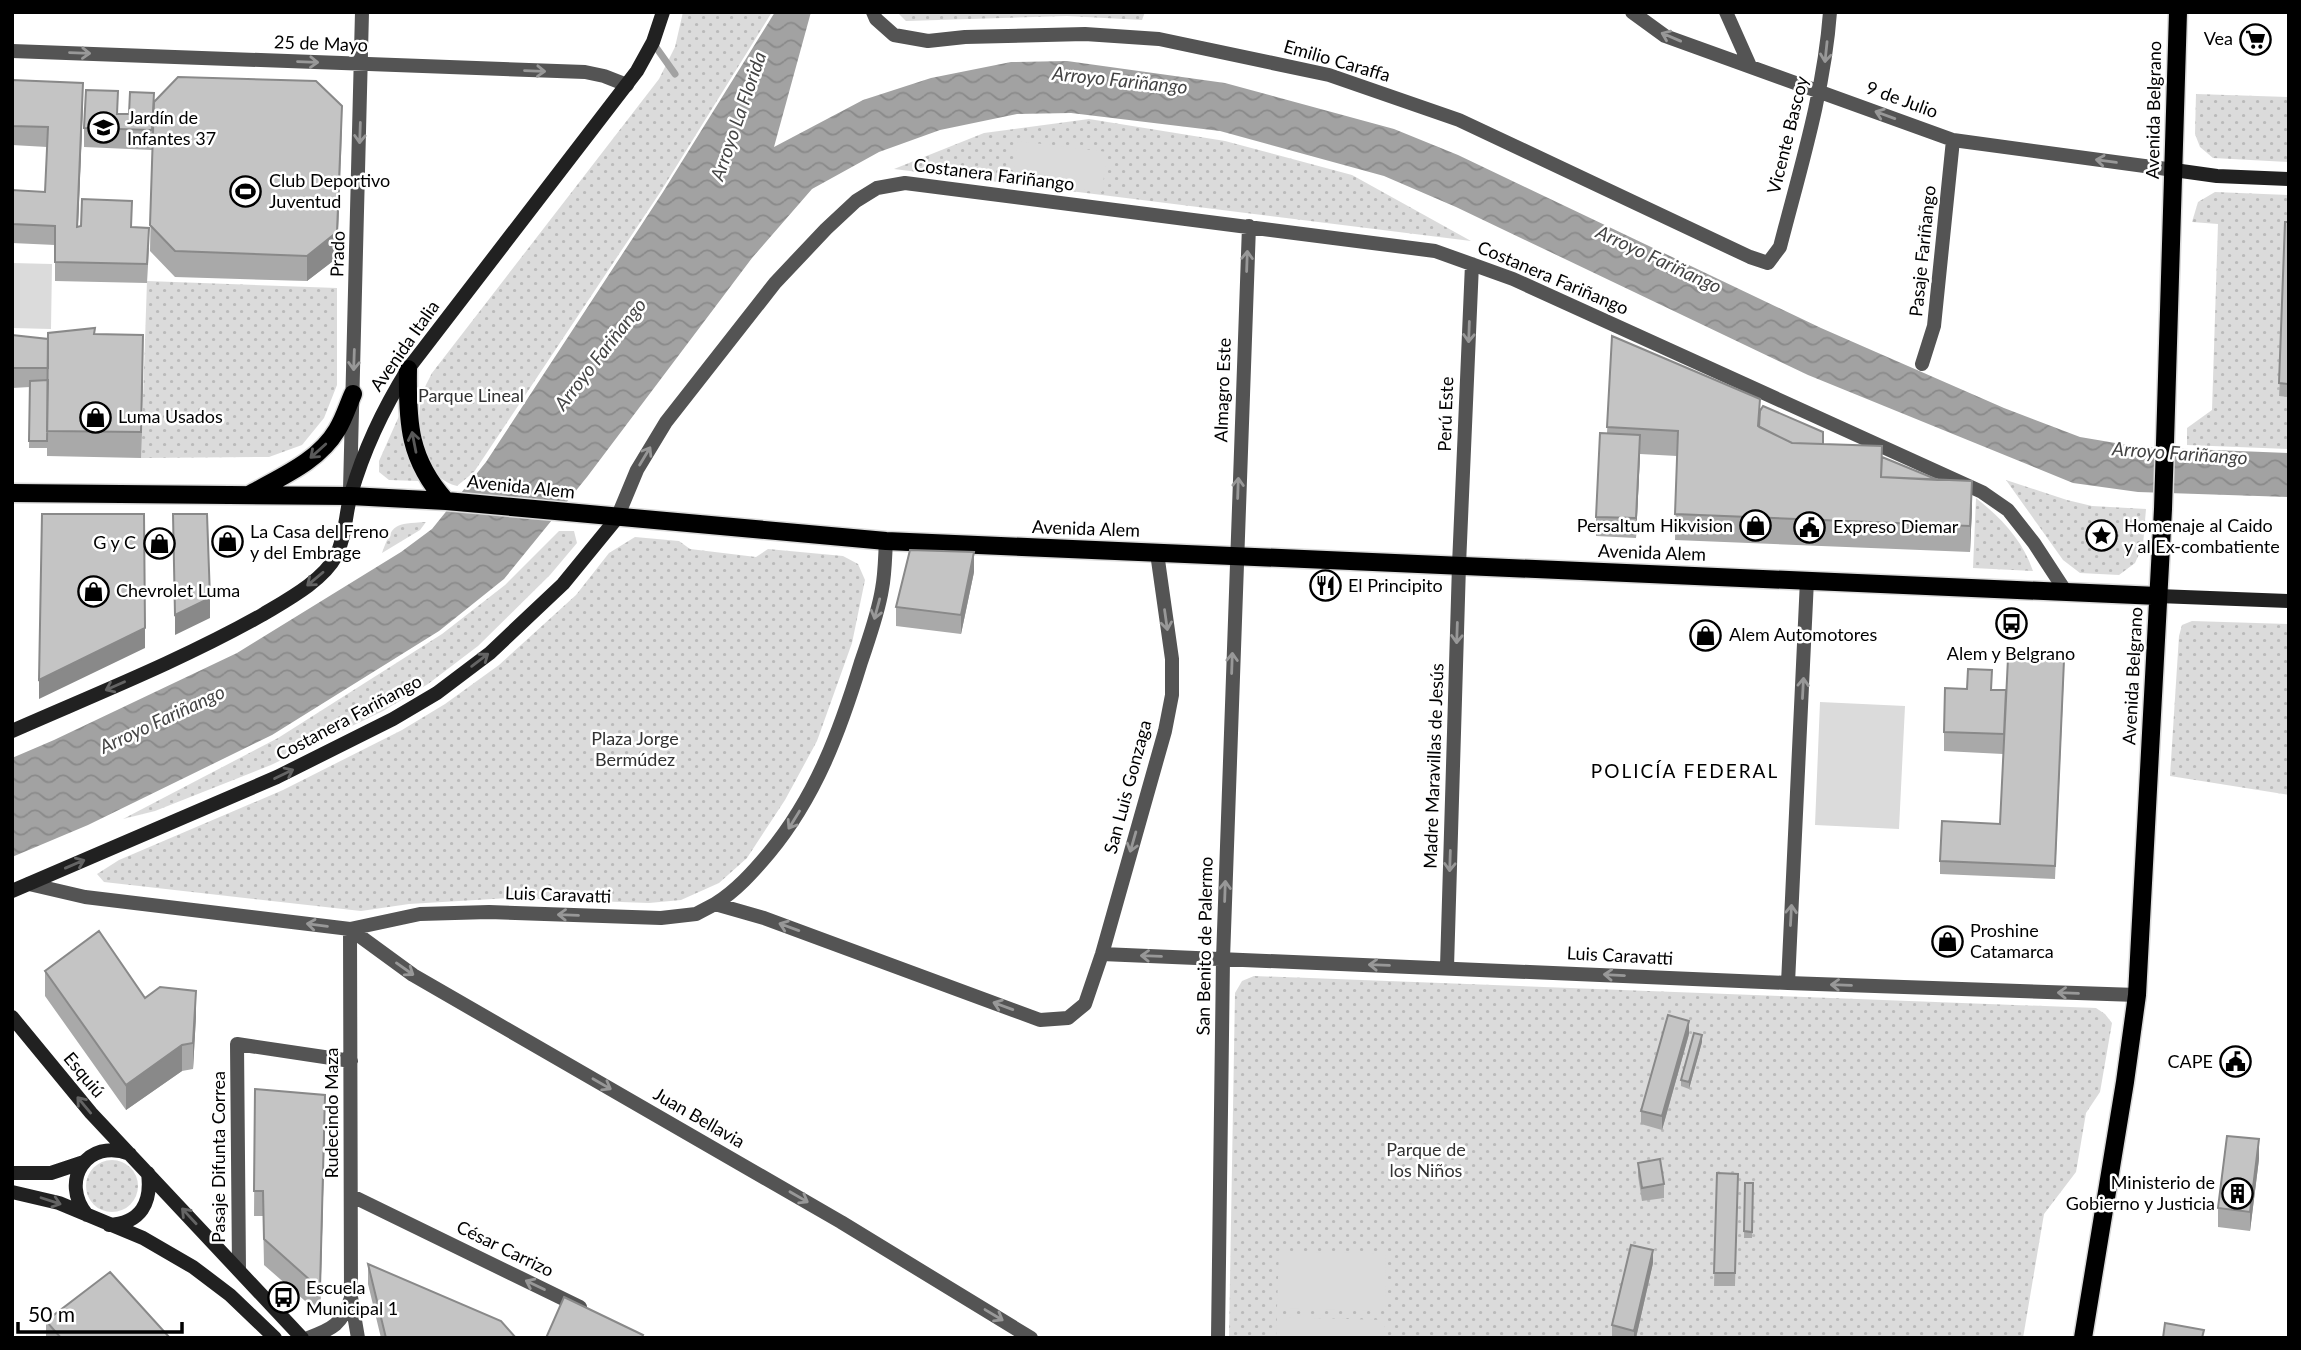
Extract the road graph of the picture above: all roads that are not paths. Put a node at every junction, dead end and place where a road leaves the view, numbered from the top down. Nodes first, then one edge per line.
1 (362, 12) edge
2 (663, 12) edge
3 (873, 12) edge
4 (1632, 12) edge
5 (1726, 12) edge
6 (1830, 12) edge
7 (2178, 12) edge
8 (12, 51) edge
9 (362, 65) junction
10 (1750, 66) junction
11 (626, 85) junction
12 (1820, 91) junction
13 (1953, 140) junction
14 (2174, 170) junction
15 (2289, 179) edge
16 (1249, 226) junction
17 (1768, 263) joint
18 (1472, 264) junction
19 (1922, 364) dead end
20 (408, 369) junction
21 (353, 394) junction
22 (12, 494) edge
23 (247, 495) junction
24 (350, 496) junction
25 (446, 501) junction
26 (617, 518) junction
27 (887, 541) junction
28 (1157, 553) junction
29 (1236, 556) junction
30 (1459, 565) junction
31 (1807, 580) junction
32 (2066, 592) junction
33 (2158, 596) junction
34 (2289, 601) edge
35 (12, 732) edge
36 (29, 884) junction
37 (12, 891) edge
38 (715, 904) junction
39 (350, 929) junction
40 (1102, 954) junction
41 (1223, 959) junction
42 (1447, 967) junction
43 (1788, 983) junction
44 (2137, 995) junction
45 (12, 1017) edge
46 (351, 1061) junction
47 (131, 1154) junction
48 (84, 1162) junction
49 (12, 1173) edge
50 (148, 1173) junction
51 (12, 1192) edge
52 (352, 1196) junction
53 (87, 1216) junction
54 (107, 1224) junction
55 (239, 1270) junction
56 (351, 1297) junction
57 (594, 1314) edge
58 (275, 1338) edge
59 (302, 1338) edge
60 (308, 1338) edge
61 (358, 1338) edge
62 (1031, 1338) edge
63 (1219, 1338) edge
64 (2083, 1338) edge

1 - 9 street, Prado
2 - 11 main road, Avenida Italia
3 - 17 street, Emilio Caraffa
10 -> 4 street, 9 de Julio
5 - 10 street
6 -> 12 street, Vicente Bascoy
7 - 14 main road, Avenida Belgrano
8 -> 9 street, 25 de Mayo
9 -> 11 street, 25 de Mayo
9 -> 21 street, Prado
10 - 12 street, 9 de Julio
11 - 20 main road, Avenida Italia
13 -> 12 street, 9 de Julio
12 - 17 street, Vicente Bascoy
14 -> 13 street, 9 de Julio
13 - 19 street, Pasaje Fariñango
14 - 15 main road
14 - 33 main road, Avenida Belgrano
16 - 18 street, Costanera Fariñango
26 -> 16 street, Costanera Fariñango
29 -> 16 street, Almagro Este
18 -> 30 street, Perú Este
18 - 32 street, Costanera Fariñango
20 - 24 main road, Avenida Italia
25 -> 20 main road
21 -> 23 main road
21 - 24 street, Prado
22 - 23 main road, Avenida Alem
23 - 24 main road, Avenida Alem
24 - 25 main road, Avenida Alem
24 -> 35 main road, Avenida Italia
25 - 26 main road, Avenida Alem
26 - 27 main road, Avenida Alem
36 -> 26 main road, Costanera Fariñango
27 - 28 main road, Avenida Alem
27 -> 38 street
28 - 29 main road, Avenida Alem
28 -> 40 street, San Luis Gonzaga
29 - 30 main road, Avenida Alem
41 -> 29 street, San Benito de Palermo
30 - 31 main road, Avenida Alem
30 -> 42 street, Madre Maravillas de Jesús
31 - 32 main road, Avenida Alem
43 -> 31 street
32 - 33 main road, Avenida Alem
33 - 34 main road
33 - 44 main road, Avenida Belgrano
36 - 37 main road, Costanera Fariñango
39 -> 36 street, Luis Caravatti
38 -> 39 street, Luis Caravatti
40 -> 38 street, San Luis Gonzaga
39 - 46 street, Rudecindo Maza
39 -> 62 street, Juan Bellavia
41 -> 40 street, Luis Caravatti
42 -> 41 street, Luis Caravatti
41 - 63 street, San Benito de Palermo
43 -> 42 street, Luis Caravatti
44 -> 43 street, Luis Caravatti
44 - 64 main road, Avenida Belgrano
47 -> 45 main road, Esquiú
46 - 52 street, Rudecindo Maza
46 - 55 street, Pasaje Difunta Correa
47 - 48 main road
47 - 50 main road
48 - 49 main road
48 - 53 main road
50 - 54 main road
55 -> 50 main road
51 -> 53 main road
52 - 56 street, Rudecindo Maza
57 -> 52 street, César Carrizo
53 - 54 main road
54 - 58 main road
55 - 59 main road
56 - 60 street, Rudecindo Maza
56 - 61 street, Rudecindo Maza

